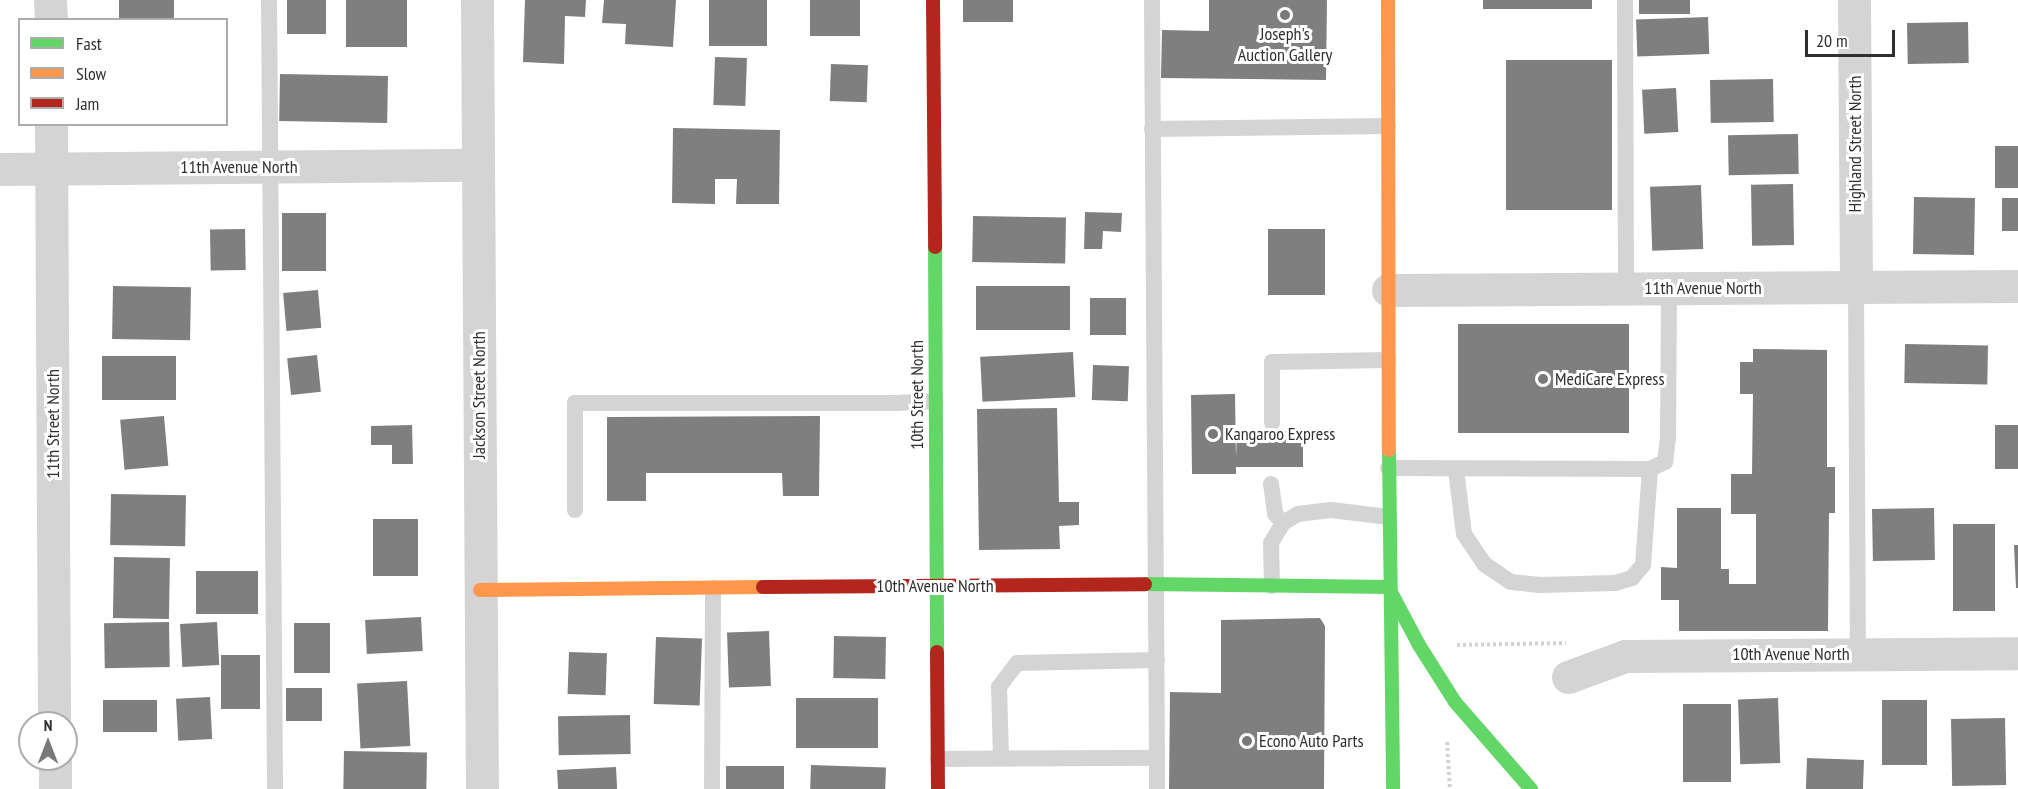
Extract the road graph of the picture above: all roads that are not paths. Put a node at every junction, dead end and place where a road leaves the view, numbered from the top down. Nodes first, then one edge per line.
1 (50, 0) edge
2 (269, 0) edge
3 (477, 0) edge
4 (933, 0) edge
5 (1152, 0) edge
6 (1388, 0) edge
7 (1625, 0) edge
8 (1854, 0) edge
9 (51, 18) edge
10 (51, 126) edge
11 (1388, 126) junction
12 (1152, 129) junction
13 (478, 165) junction
14 (269, 166) junction
15 (51, 168) junction
16 (0, 169) edge
17 (2018, 286) edge
18 (1856, 288) junction
19 (1626, 289) junction
20 (1669, 289) junction
21 (1388, 290) junction
22 (1388, 360) junction
23 (935, 401) junction
24 (1272, 423) dead end
25 (1388, 468) junction
26 (1650, 469) junction
27 (1456, 470) junction
28 (1271, 484) dead end
29 (575, 510) dead end
30 (1389, 517) junction
31 (1284, 523) junction
32 (1155, 584) junction
33 (936, 586) junction
34 (1272, 586) junction
35 (1389, 587) junction
36 (713, 588) junction
37 (480, 590) junction
38 (2018, 653) edge
39 (1858, 654) junction
40 (1157, 660) junction
41 (1568, 677) dead end
42 (54, 711) edge
43 (1001, 758) junction
44 (1157, 758) junction
45 (938, 759) junction
46 (55, 771) edge
47 (55, 789) edge
48 (275, 789) edge
49 (482, 789) edge
50 (712, 789) edge
51 (938, 789) edge
52 (1156, 789) edge
53 (1393, 789) edge
54 (1531, 789) edge

1 - 9 street
2 - 14 lane
3 - 13 street, Jackson Street North
4 - 23 street, 10th Street North
5 - 12 lane
6 - 11 street
7 - 19 lane
8 - 18 street, Highland Street North
10 - 15 street, 11th Street North
11 - 12 lane
11 - 21 street
12 - 32 lane
13 - 14 street, 11th Avenue North
13 - 37 street, Jackson Street North
14 - 15 street, 11th Avenue North
14 - 48 lane
15 - 16 street, 11th Avenue North
15 - 42 street, 11th Street North
17 - 18 street, 11th Avenue North
18 - 20 street, 11th Avenue North
18 - 39 lane
19 - 20 street, 11th Avenue North
19 - 21 street, 11th Avenue North
20 - 26 lane
21 - 22 street
22 - 24 lane
22 - 25 street
23 - 29 lane
23 - 33 street, 10th Street North
25 - 27 lane
25 - 30 street
26 - 27 lane
26 - 27 lane
28 - 31 lane
30 - 31 lane
30 - 35 street
31 - 34 lane
32 - 33 street, 10th Avenue North
32 - 34 street, 10th Avenue North
32 - 40 lane
33 - 36 street, 10th Avenue North
33 - 45 street, 10th Street North
34 - 35 street, 10th Avenue North
35 - 53 street
35 - 54 street
36 - 37 street, 10th Avenue North
36 - 50 lane
37 - 49 street, Jackson Street North
38 - 39 street, 10th Avenue North
39 - 41 street, 10th Avenue North
40 - 43 lane
40 - 44 lane
43 - 44 lane
43 - 45 lane
44 - 52 lane
45 - 51 street, 10th Street North
46 - 47 street

